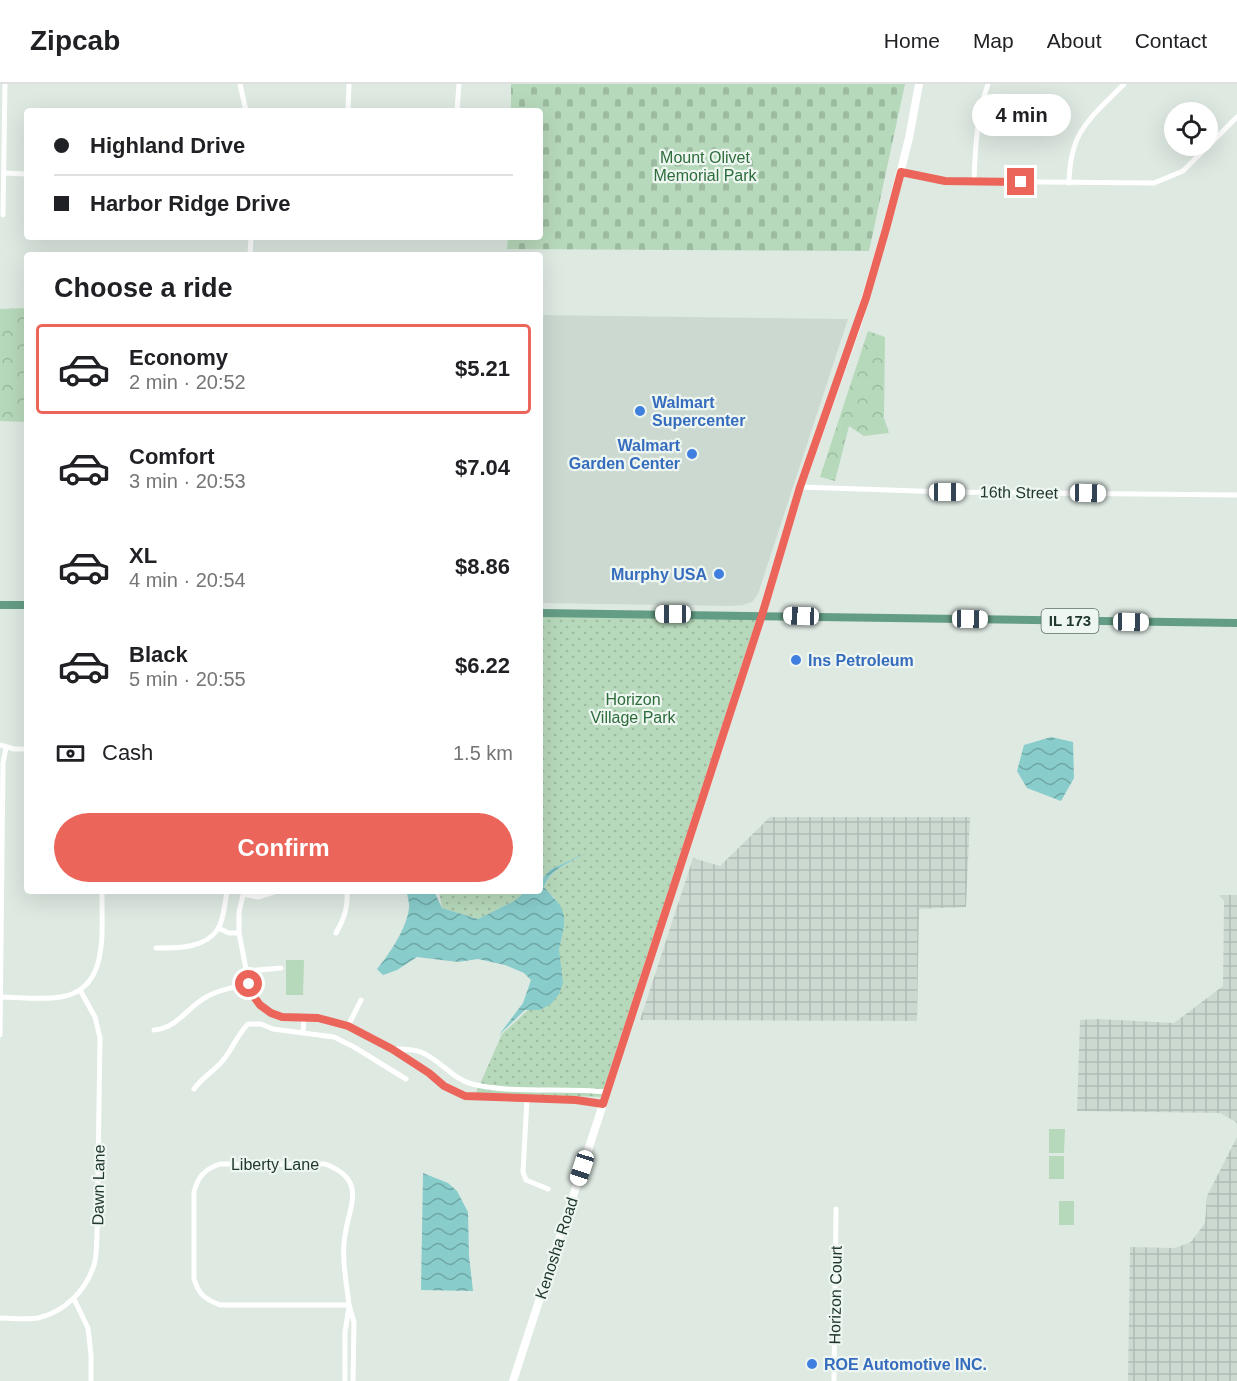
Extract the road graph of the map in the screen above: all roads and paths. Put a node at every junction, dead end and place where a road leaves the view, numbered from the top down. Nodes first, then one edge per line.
1 (5, 84) edge
2 (240, 84) edge
3 (349, 84) edge
4 (459, 84) edge
5 (919, 84) edge
6 (988, 84) edge
7 (1124, 84) edge
8 (245, 108) edge
9 (348, 108) edge
10 (457, 108) edge
11 (1237, 117) edge
12 (901, 172) junction
13 (4, 173) junction
14 (24, 174) edge
15 (974, 182) junction
16 (1069, 183) junction
17 (3, 215) dead end
18 (800, 487) junction
19 (1237, 495) edge
20 (0, 605) edge
21 (24, 605) edge
22 (543, 613) edge
23 (762, 615) junction
24 (1237, 623) edge
25 (3, 746) edge
26 (24, 749) edge
27 (102, 894) edge
28 (226, 894) edge
29 (243, 894) edge
30 (249, 894) edge
31 (268, 894) edge
32 (347, 894) edge
33 (219, 928) junction
34 (239, 933) junction
35 (336, 933) dead end
36 (156, 948) dead end
37 (281, 968) dead end
38 (247, 971) junction
39 (249, 984) junction
40 (80, 990) junction
41 (0, 997) edge
42 (361, 1000) dead end
43 (303, 1017) junction
44 (348, 1026) junction
45 (154, 1030) dead end
46 (303, 1033) junction
47 (0, 1035) edge
48 (392, 1049) junction
49 (406, 1079) dead end
50 (194, 1089) dead end
51 (606, 1092) junction
52 (527, 1098) junction
53 (603, 1104) junction
54 (548, 1188) dead end
55 (836, 1209) dead end
56 (74, 1299) junction
57 (349, 1305) junction
58 (0, 1318) edge
59 (91, 1381) edge
60 (345, 1381) edge
61 (353, 1381) edge
62 (513, 1381) edge
63 (834, 1381) edge

1 - 13 street
2 - 8 street
3 - 9 street
4 - 10 street
5 - 12 street, Kenosha Road
6 - 15 street
7 - 16 street
11 - 16 street
12 - 15 street
12 - 18 street, Kenosha Road
13 - 14 street
13 - 17 street
15 - 16 street
18 - 19 street, 16th Street
18 - 23 street, Kenosha Road
20 - 21 main road
22 - 23 main road, IL 173
23 - 24 main road, IL 173
23 - 51 street, Kenosha Road
25 - 26 street
25 - 41 street
27 - 40 street
28 - 33 street
29 - 34 street
30 - 31 street
32 - 35 street
33 - 34 street
33 - 36 street
34 - 38 street
37 - 38 street
38 - 39 street
39 - 43 street
39 - 45 street
40 - 41 street
40 - 56 street, Dawn Lane
41 - 47 street
42 - 44 street
43 - 44 street
43 - 46 street
44 - 48 street
46 - 49 street
46 - 50 street
48 - 51 street
48 - 52 street
51 - 53 street, Kenosha Road
52 - 53 street
52 - 54 street
53 - 62 street, Kenosha Road
55 - 63 street, Horizon Court
56 - 58 street, Dawn Lane
56 - 59 street
57 - 57 street, Liberty Lane
57 - 60 street, Liberty Lane
57 - 61 street, Liberty Lane

